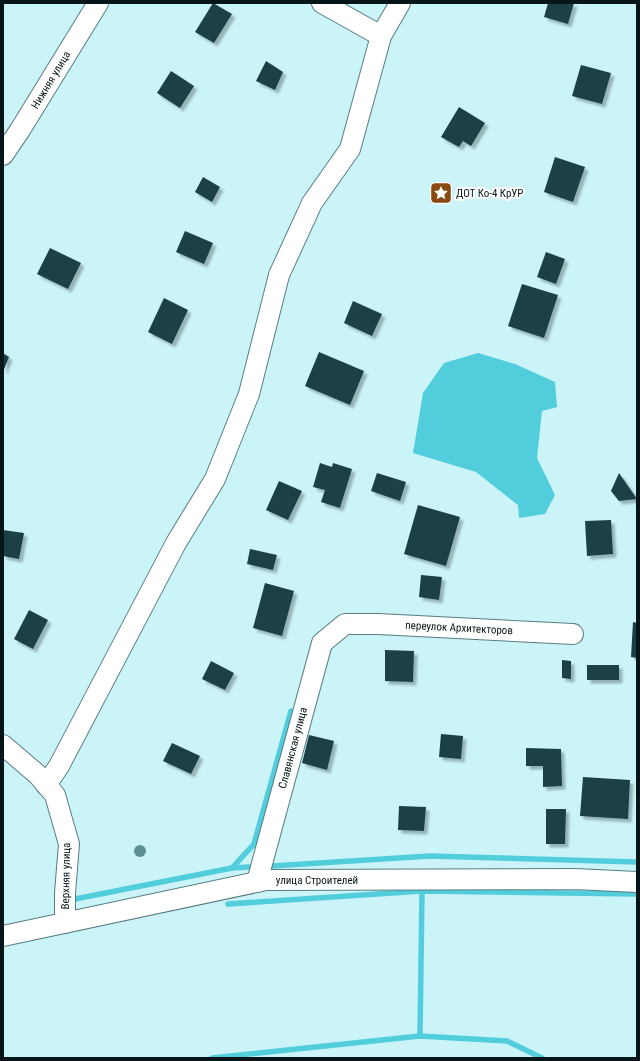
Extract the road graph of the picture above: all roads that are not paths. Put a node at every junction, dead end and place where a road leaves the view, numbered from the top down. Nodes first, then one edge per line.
1 (98, 3) edge
2 (322, 3) edge
3 (400, 3) edge
4 (381, 36) junction
5 (3, 155) edge
6 (345, 624) joint
7 (573, 634) dead end
8 (3, 745) edge
9 (46, 785) junction
10 (257, 882) junction
11 (637, 882) edge
12 (65, 923) junction
13 (3, 936) edge

1 - 5 street, Нижняя улица
2 - 4 street
3 - 4 street
4 - 9 street
6 - 7 street, переулок Архитекторов
6 - 10 street, Славянская улица
8 - 9 street
9 - 12 street, Верхняя улица
10 - 11 street, улица Строителей
10 - 12 street, улица Строителей
12 - 13 street, улица Строителей

